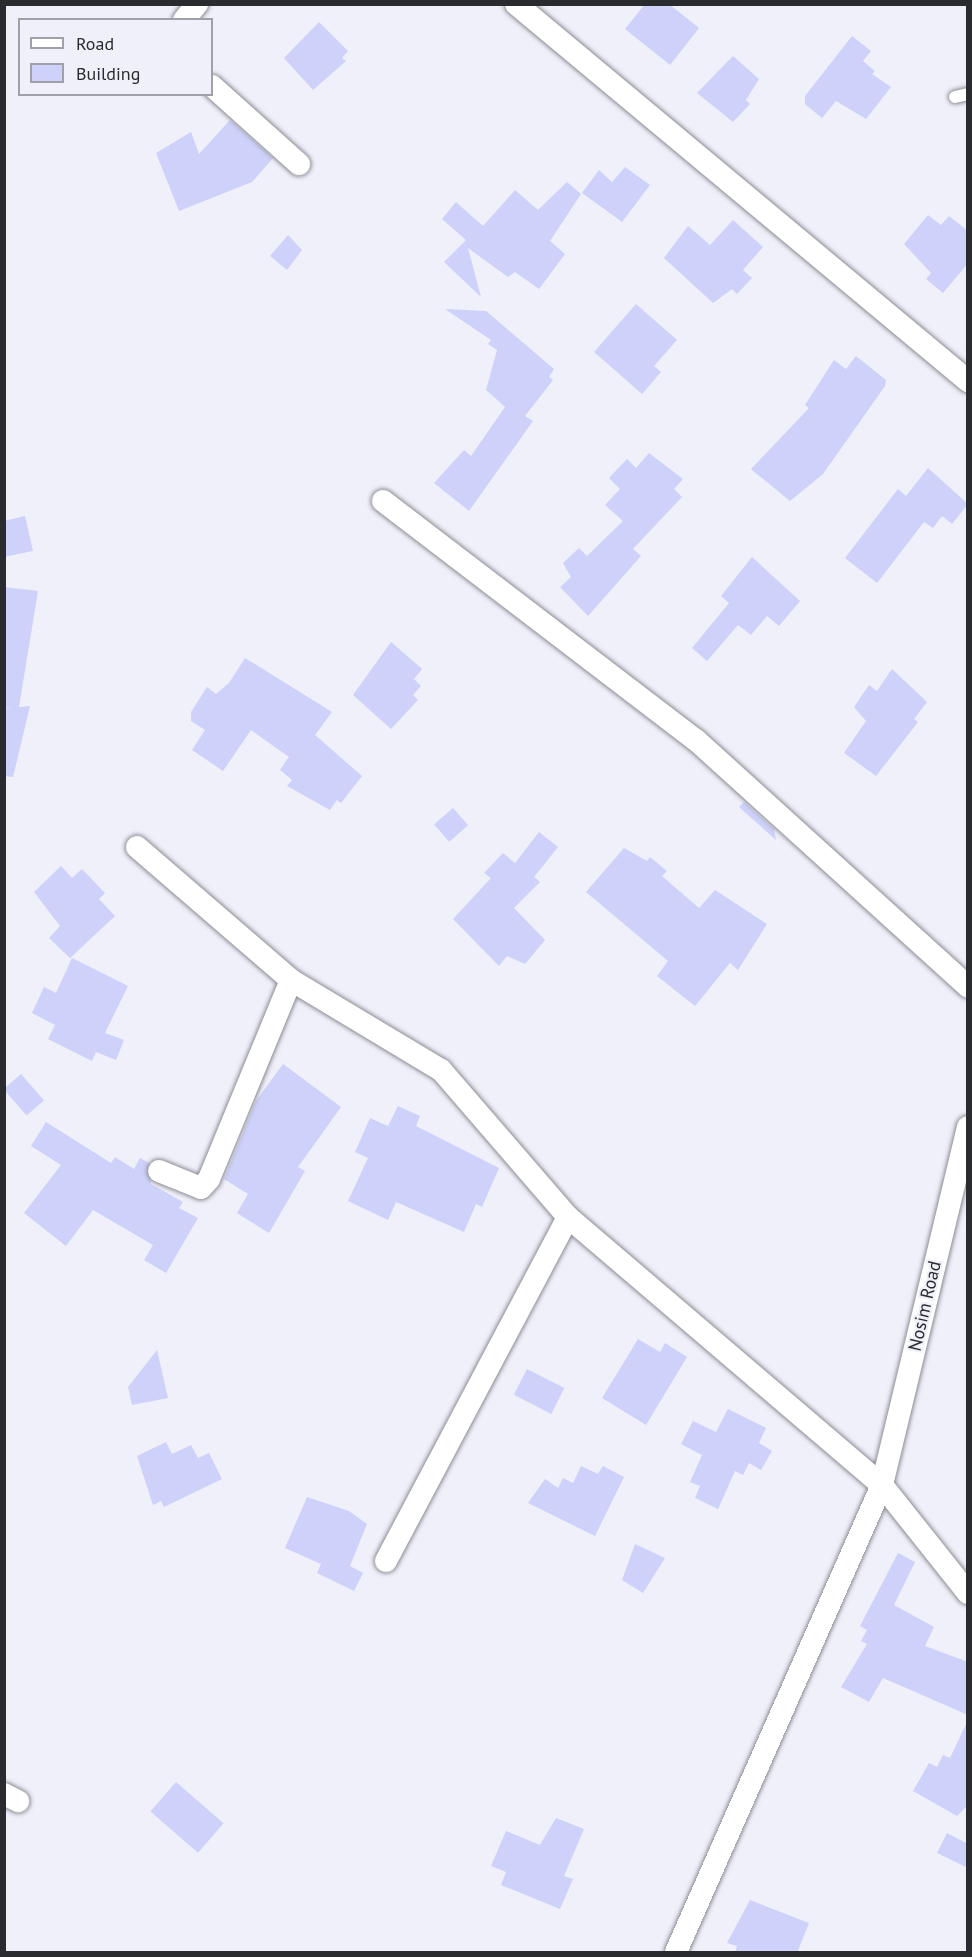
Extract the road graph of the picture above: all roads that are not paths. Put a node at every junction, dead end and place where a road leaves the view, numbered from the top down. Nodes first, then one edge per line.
1 (197, 4) edge
2 (516, 4) edge
3 (186, 18) edge
4 (213, 87) edge
5 (299, 164) dead end
6 (968, 381) edge
7 (383, 501) dead end
8 (137, 847) dead end
9 (291, 980) junction
10 (968, 987) edge
11 (968, 1127) edge
12 (159, 1171) dead end
13 (568, 1217) junction
14 (882, 1485) junction
15 (386, 1561) dead end
16 (968, 1593) edge
17 (675, 1953) edge

1 - 3 street
2 - 6 street
4 - 5 street
7 - 10 street
8 - 9 street
9 - 12 street
9 - 13 street
11 - 14 street, Nosim Road
13 - 14 street
13 - 15 street
14 - 16 street
14 - 17 street, Nosim Road

